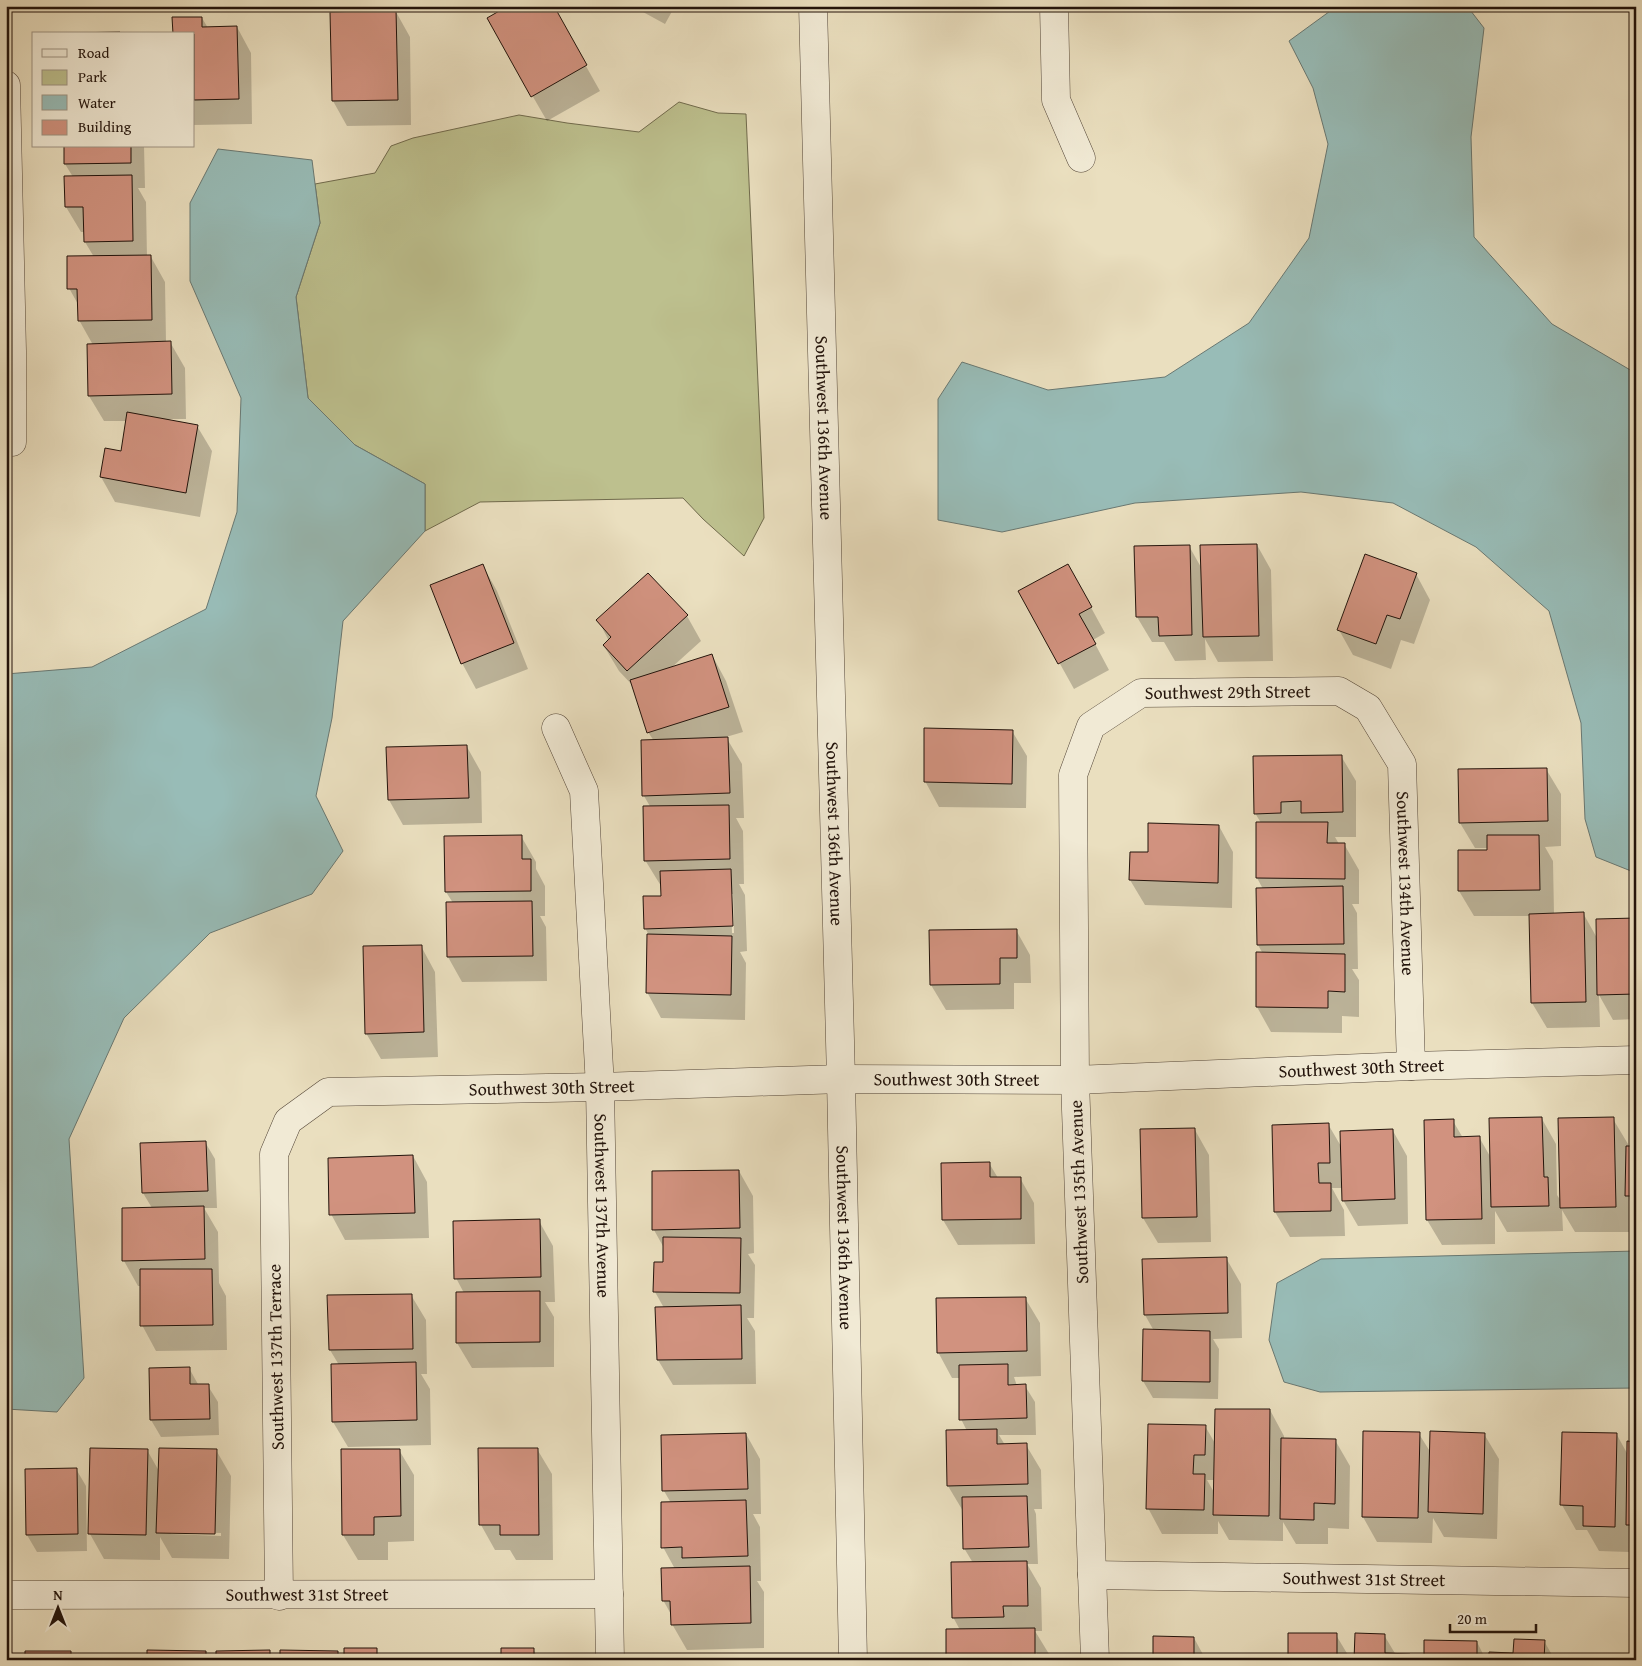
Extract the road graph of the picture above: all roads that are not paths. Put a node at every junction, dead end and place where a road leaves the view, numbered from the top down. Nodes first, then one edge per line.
1 (813, 6) edge
2 (1054, 6) edge
3 (6, 85) edge
4 (1081, 158) dead end
5 (12, 442) dead end
6 (1368, 708) joint
7 (1091, 726) joint
8 (556, 728) dead end
9 (1636, 1060) edge
10 (1411, 1066) junction
11 (841, 1079) junction
12 (1075, 1080) junction
13 (600, 1086) junction
14 (288, 1121) joint
15 (1092, 1575) junction
16 (1636, 1583) edge
17 (609, 1594) junction
18 (6, 1595) edge
19 (279, 1596) junction
20 (610, 1660) edge
21 (853, 1660) edge
22 (1095, 1660) edge

1 - 11 street, Southwest 136th Avenue
2 - 4 street
3 - 5 street
6 - 7 street, Southwest 29th Street
6 - 10 street, Southwest 134th Avenue
7 - 12 street, Southwest 135th Avenue
8 - 13 street, Southwest 137th Avenue
9 - 10 street, Southwest 30th Street
10 - 12 street, Southwest 30th Street
11 - 12 street, Southwest 30th Street
11 - 13 street, Southwest 30th Street
11 - 21 street, Southwest 136th Avenue
12 - 15 street, Southwest 135th Avenue
13 - 14 street, Southwest 30th Street
13 - 17 street, Southwest 137th Avenue
14 - 19 street, Southwest 137th Terrace
15 - 16 street, Southwest 31st Street
15 - 22 street, Southwest 135th Avenue
17 - 19 street, Southwest 31st Street
17 - 20 street, Southwest 137th Avenue
18 - 19 street, Southwest 31st Street

